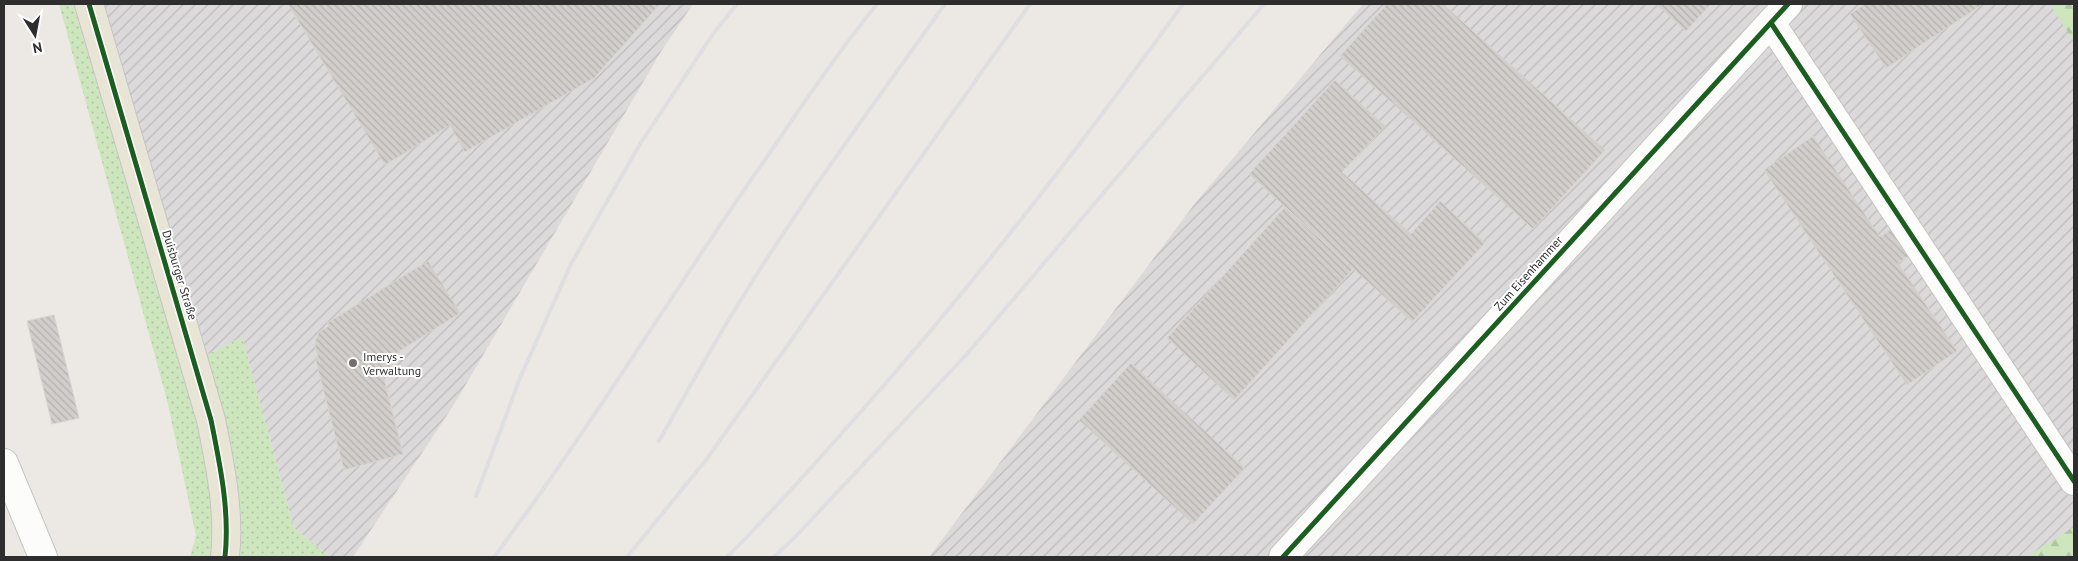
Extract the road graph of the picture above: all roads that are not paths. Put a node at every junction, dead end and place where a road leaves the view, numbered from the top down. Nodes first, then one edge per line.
1 (89, 4) edge
2 (1779, 13) edge
3 (4, 463) edge
4 (2074, 481) edge
5 (44, 557) edge
6 (225, 557) edge
7 (1283, 557) edge

1 - 6 main road, Duisburger Straße
2 - 4 street
2 - 7 street, Zum Eisenhammer
3 - 5 street

